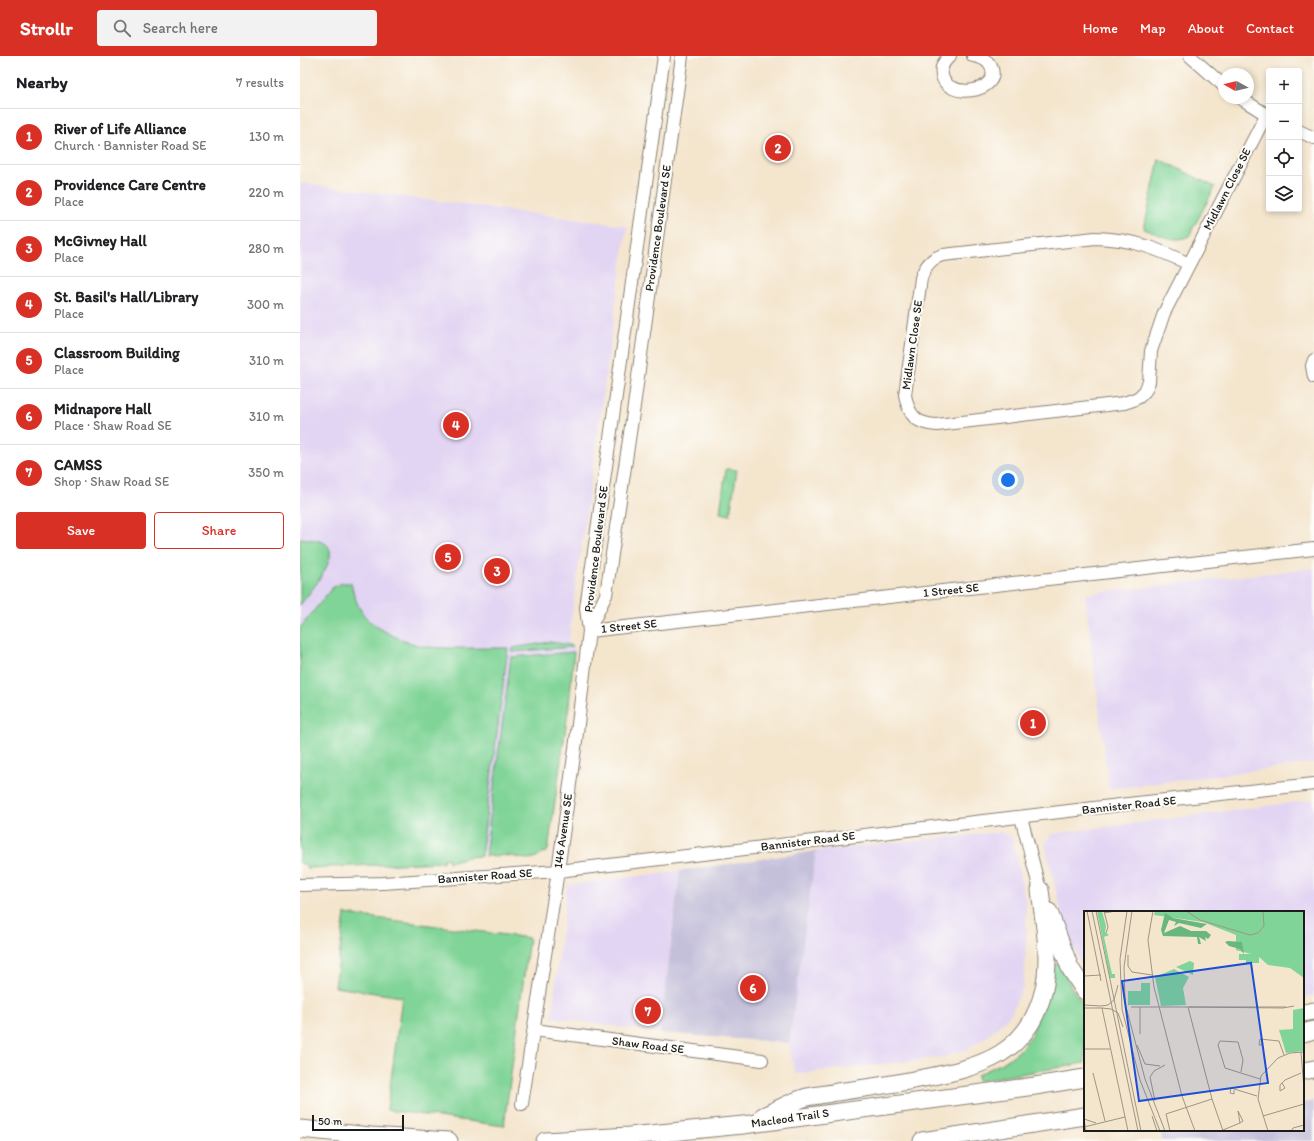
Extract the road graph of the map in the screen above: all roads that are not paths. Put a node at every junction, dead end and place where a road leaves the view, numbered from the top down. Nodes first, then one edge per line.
1 (664, 56) edge
2 (682, 56) edge
3 (950, 56) edge
4 (973, 56) edge
5 (1190, 56) edge
6 (1218, 81) edge
7 (1250, 104) edge
8 (1266, 114) edge
9 (1266, 119) edge
10 (1302, 132) edge
11 (1314, 138) edge
12 (1189, 264) junction
13 (1314, 360) edge
14 (1314, 377) edge
15 (1314, 549) edge
16 (589, 631) junction
17 (1314, 784) edge
18 (1022, 817) junction
19 (558, 871) junction
20 (300, 885) edge
21 (1040, 890) junction
22 (1084, 989) edge
23 (1314, 1011) edge
24 (1304, 1013) edge
25 (534, 1030) junction
26 (1314, 1030) edge
27 (1304, 1033) edge
28 (762, 1060) dead end
29 (1314, 1069) edge
30 (1304, 1072) edge
31 (1084, 1078) edge
32 (522, 1104) dead end
33 (1084, 1116) edge
34 (744, 1124) junction
35 (300, 1129) edge
36 (449, 1141) edge
37 (545, 1141) edge
38 (923, 1141) edge

1 - 16 street, Providence Boulevard SE
2 - 16 street, Providence Boulevard SE
3 - 4 street
5 - 6 street
7 - 8 street
9 - 12 street, Midlawn Close SE
10 - 11 street
12 - 12 street, Midlawn Close SE
13 - 14 street
15 - 16 street, 1 Street SE
16 - 19 street, 146 Avenue SE
17 - 18 street, Bannister Road SE
18 - 19 street, Bannister Road SE
18 - 21 street
19 - 20 street, Bannister Road SE
19 - 25 street, 146 Avenue SE
21 - 22 highway
21 - 34 highway
23 - 24 highway
25 - 28 street, Shaw Road SE
25 - 32 street, 146 Avenue SE
26 - 27 highway
29 - 30 highway
31 - 34 highway, Macleod Trail S
33 - 38 highway
34 - 37 highway, Macleod Trail S
35 - 36 highway

